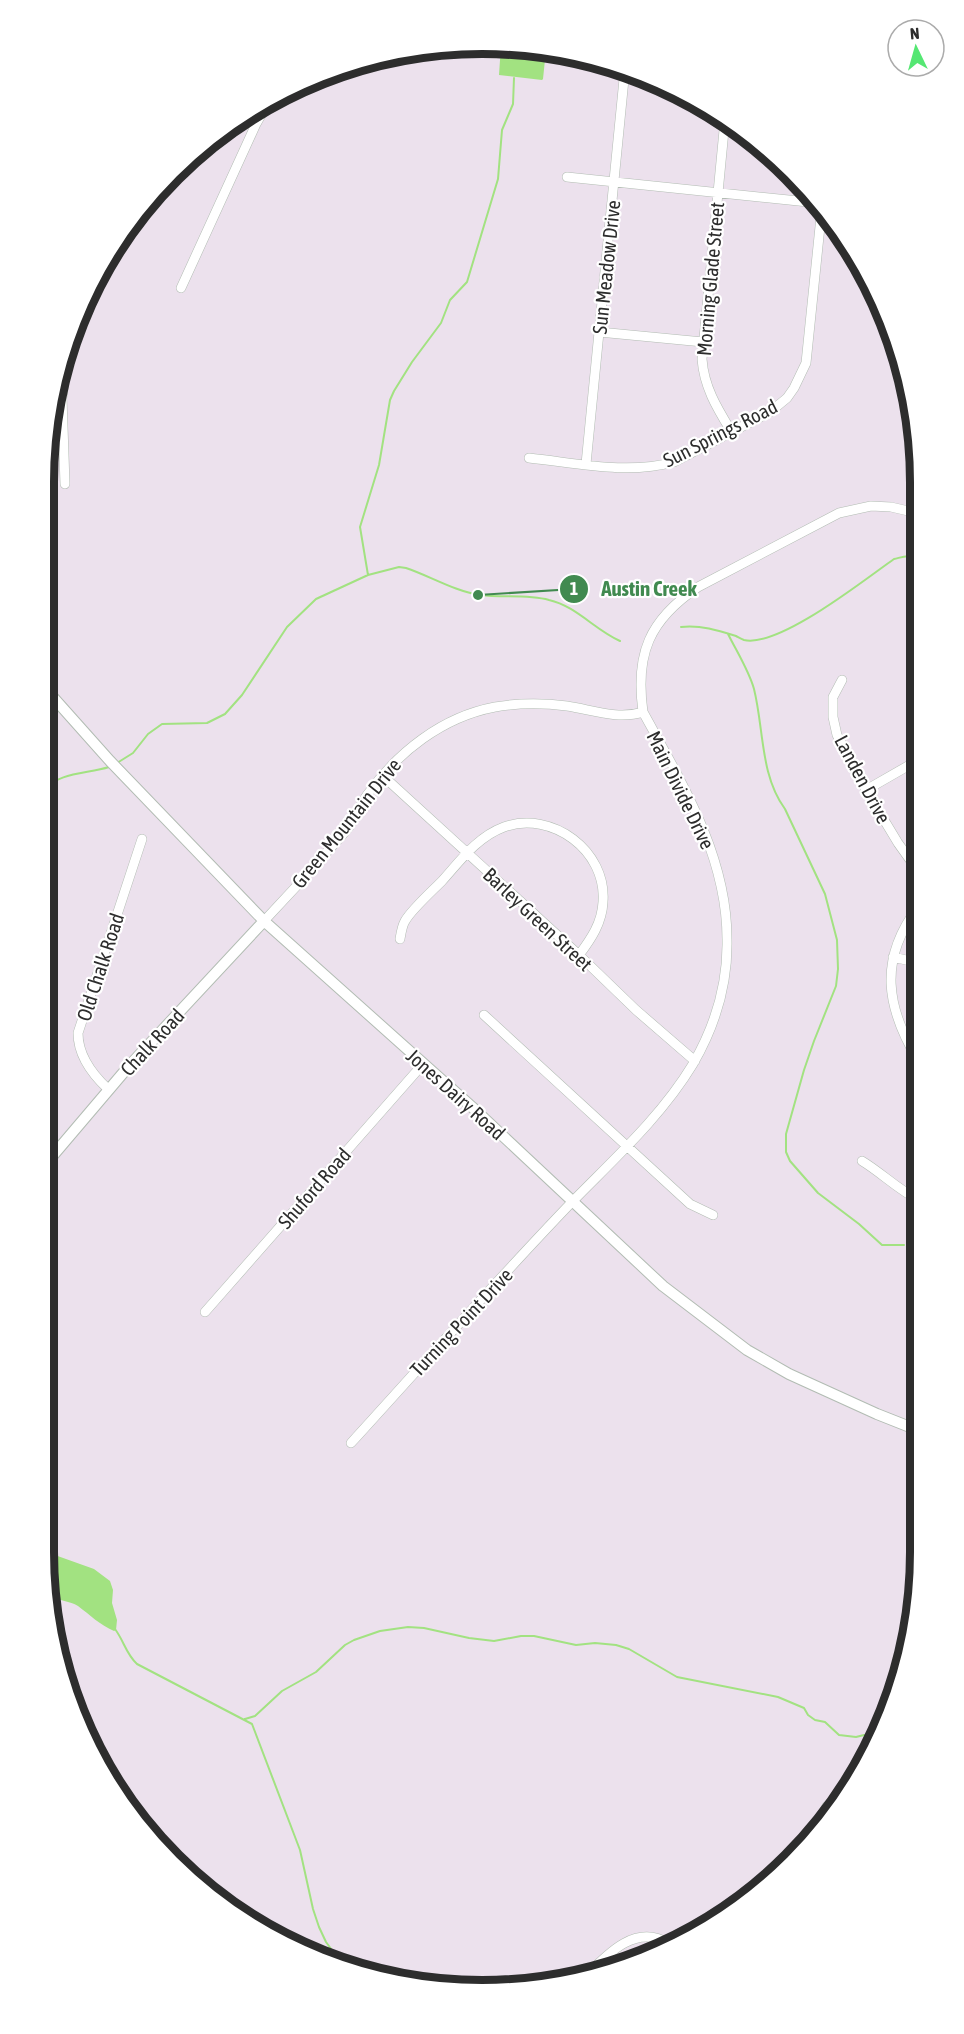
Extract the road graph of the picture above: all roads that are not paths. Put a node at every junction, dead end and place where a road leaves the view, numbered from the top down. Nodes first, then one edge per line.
1 (624, 79) edge
2 (261, 115) edge
3 (724, 129) edge
4 (567, 177) dead end
5 (614, 182) junction
6 (718, 192) junction
7 (805, 202) edge
8 (821, 220) edge
9 (181, 288) dead end
10 (599, 332) junction
11 (703, 342) junction
12 (62, 399) edge
13 (731, 431) junction
14 (529, 458) dead end
15 (586, 464) junction
16 (66, 484) dead end
17 (910, 511) edge
18 (842, 680) dead end
19 (54, 698) edge
20 (643, 712) junction
21 (910, 765) edge
22 (382, 776) junction
23 (867, 790) junction
24 (142, 839) dead end
25 (467, 854) junction
26 (910, 860) edge
27 (910, 920) edge
28 (264, 921) junction
29 (400, 939) dead end
30 (579, 956) junction
31 (893, 957) junction
32 (910, 961) edge
33 (484, 1015) dead end
34 (910, 1047) edge
35 (695, 1061) junction
36 (423, 1064) junction
37 (108, 1089) junction
38 (626, 1146) junction
39 (54, 1154) edge
40 (862, 1161) dead end
41 (910, 1196) edge
42 (573, 1201) junction
43 (713, 1215) dead end
44 (205, 1312) dead end
45 (910, 1427) edge
46 (351, 1443) dead end
47 (661, 1940) edge
48 (598, 1964) edge

1 - 5 street, Sun Meadow Drive
2 - 9 street
3 - 6 street, Morning Glade Street
4 - 5 street
5 - 6 street
5 - 10 street, Sun Meadow Drive
6 - 7 street
6 - 11 street, Morning Glade Street
8 - 13 street, Sun Springs Road
10 - 11 street
10 - 15 street, Sun Meadow Drive
11 - 13 street, Morning Glade Street
12 - 16 street
13 - 15 street, Sun Springs Road
14 - 15 street, Sun Springs Road
17 - 20 street, Main Divide Drive
18 - 23 street, Landen Drive
19 - 28 street, Jones Dairy Road
20 - 22 street, Green Mountain Drive
20 - 35 street, Main Divide Drive
21 - 23 street
22 - 25 street, Barley Green Street
22 - 28 street, Green Mountain Drive
23 - 26 street, Landen Drive
24 - 37 street, Old Chalk Road
25 - 29 street
25 - 30 street, Barley Green Street
25 - 30 street
27 - 31 street
28 - 36 street, Jones Dairy Road
28 - 37 street, Chalk Road
30 - 35 street, Barley Green Street
31 - 32 street
31 - 34 street
33 - 38 street
35 - 38 street, Main Divide Drive
36 - 42 street, Jones Dairy Road
36 - 44 street, Shuford Road
37 - 39 street, Chalk Road
38 - 42 street, Main Divide Drive
38 - 43 street
40 - 41 street
42 - 45 street, Jones Dairy Road
42 - 46 street, Turning Point Drive
47 - 48 street

